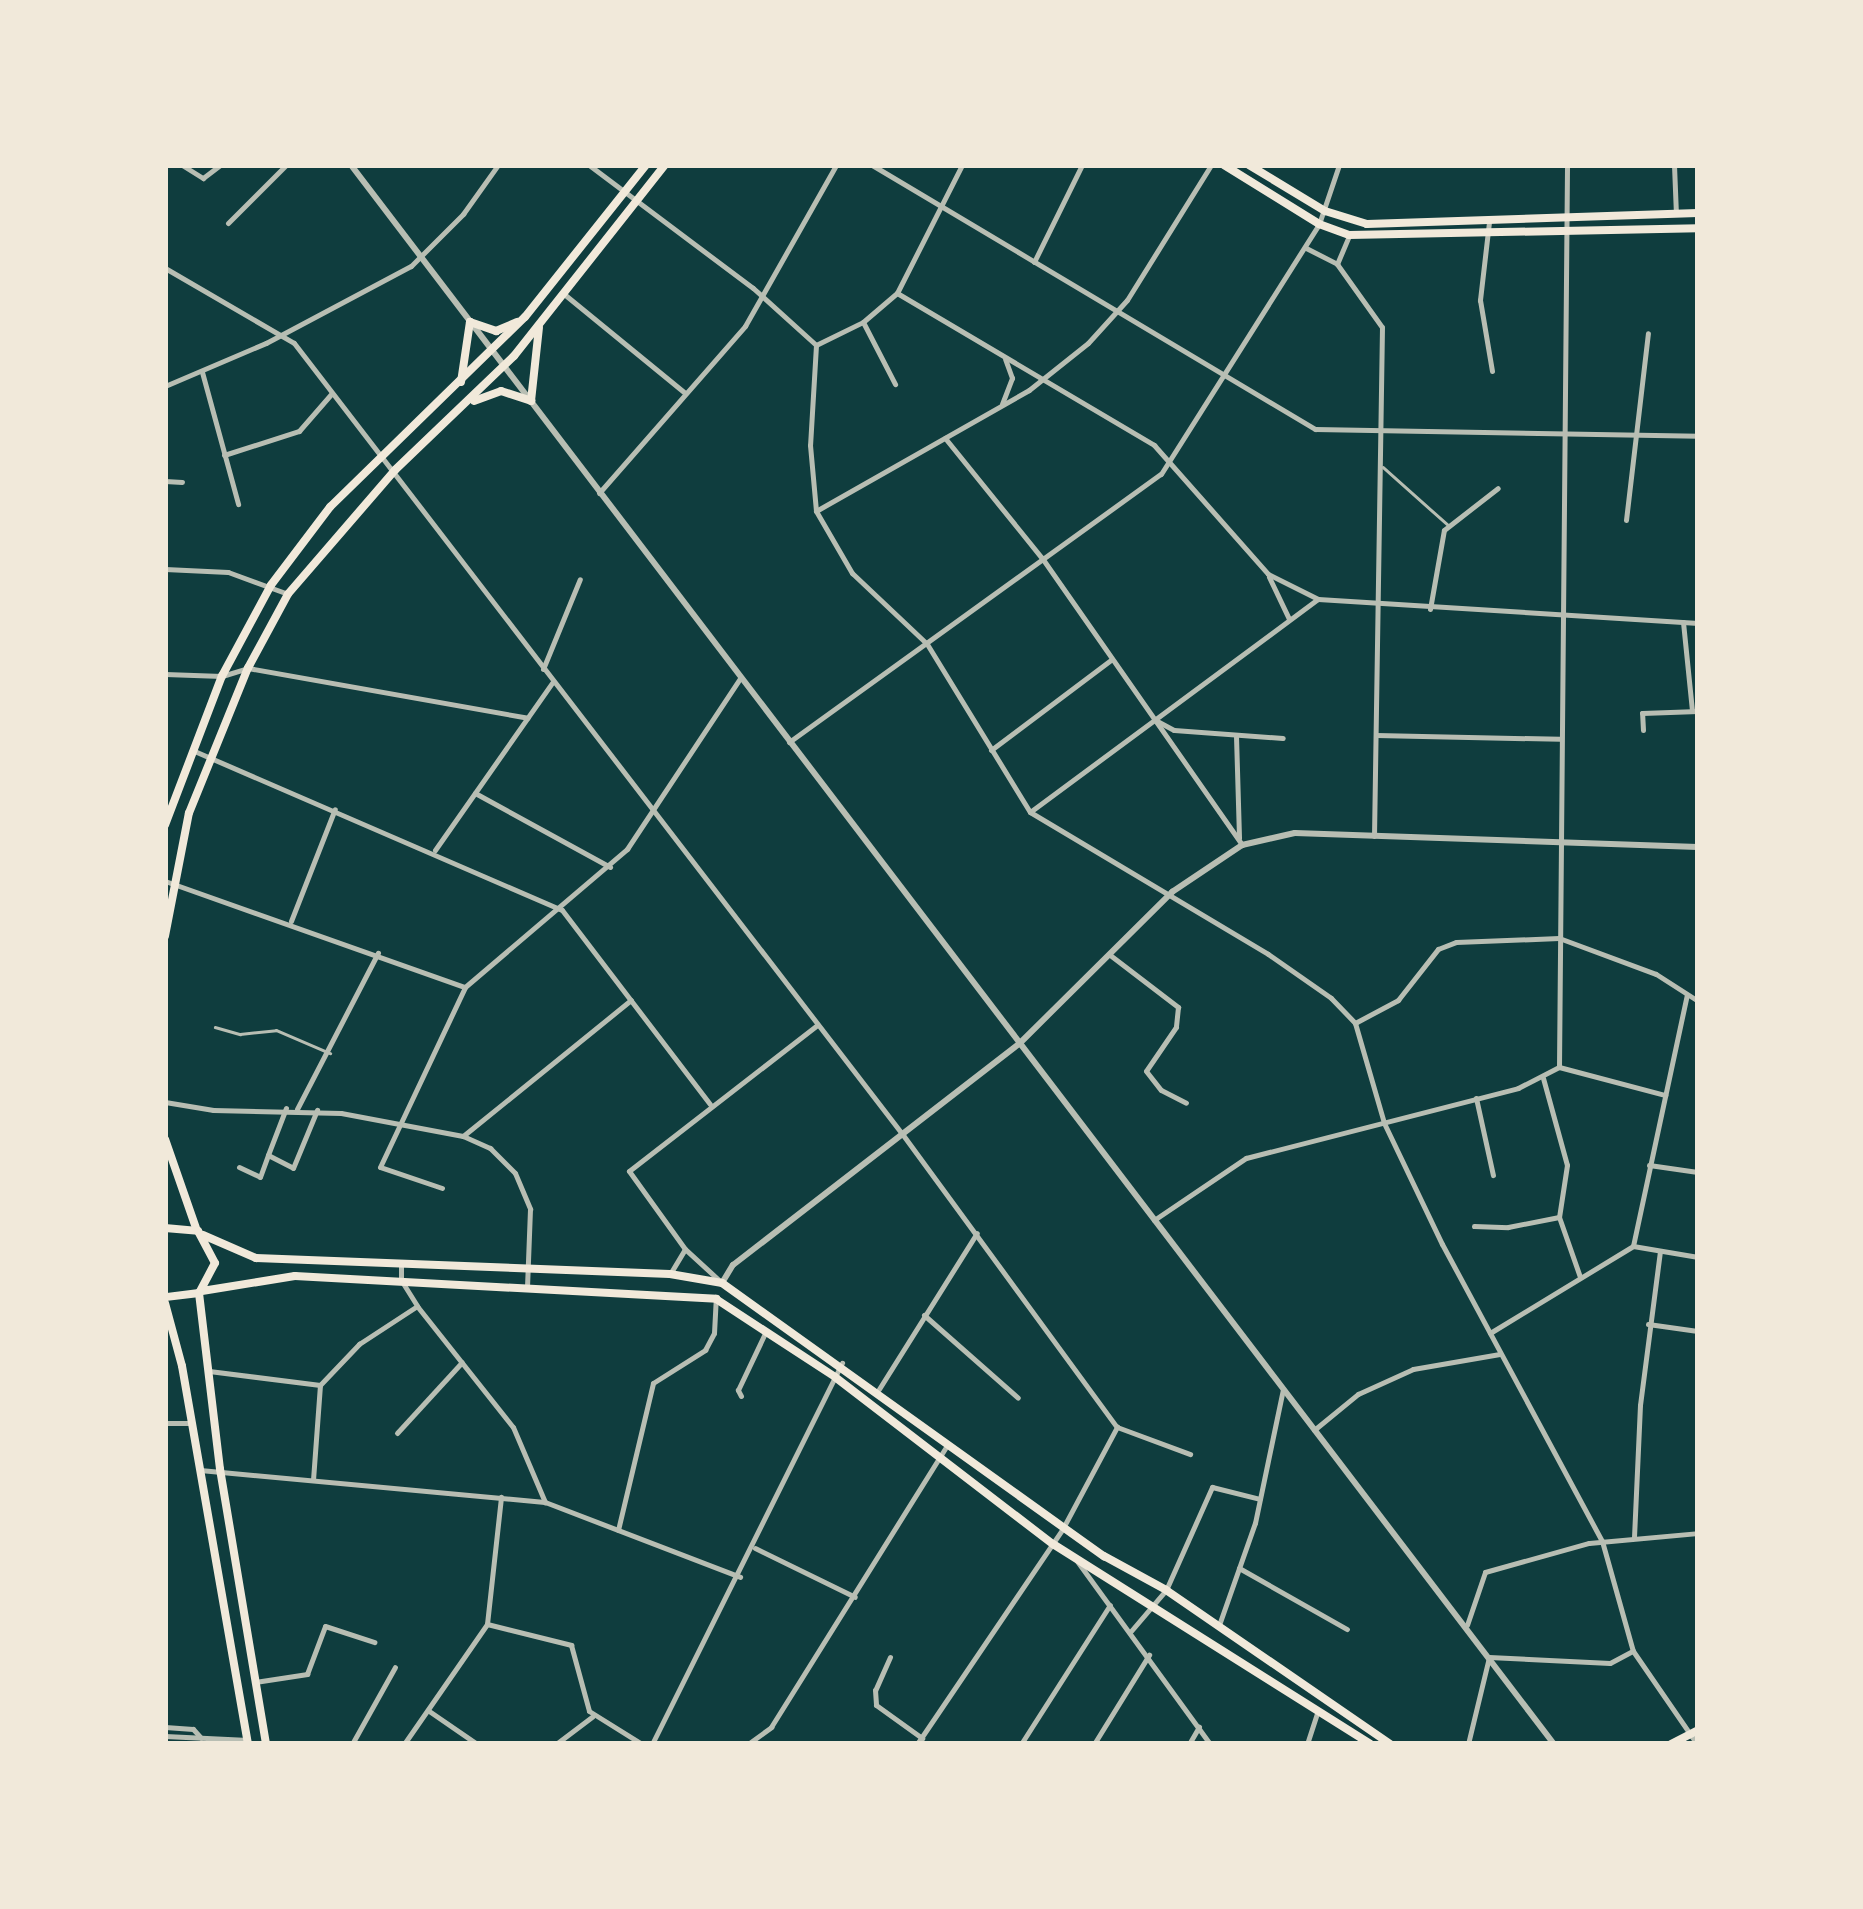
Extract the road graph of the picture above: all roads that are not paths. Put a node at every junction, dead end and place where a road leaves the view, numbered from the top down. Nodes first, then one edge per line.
1 (182, 165) edge
2 (220, 165) edge
3 (286, 165) edge
4 (351, 165) edge
5 (498, 165) edge
6 (589, 165) edge
7 (646, 165) edge
8 (666, 165) edge
9 (836, 165) edge
10 (872, 165) edge
11 (962, 165) edge
12 (1082, 165) edge
13 (1211, 165) edge
14 (1224, 165) edge
15 (1250, 165) edge
16 (1339, 165) edge
17 (1567, 165) edge
18 (1674, 165) edge
19 (626, 192) junction
20 (639, 202) junction
21 (940, 204) junction
22 (1325, 211) junction
23 (1698, 213) edge
24 (1676, 214) junction
25 (1568, 219) junction
26 (1489, 222) junction
27 (228, 223) dead end
28 (1319, 224) junction
29 (1698, 228) edge
30 (1568, 233) junction
31 (1349, 235) junction
32 (1489, 235) junction
33 (1305, 248) junction
34 (420, 260) junction
35 (1034, 262) junction
36 (1337, 264) junction
37 (165, 268) edge
38 (564, 294) junction
39 (760, 294) junction
40 (897, 294) junction
41 (1117, 313) junction
42 (525, 317) junction
43 (470, 322) junction
44 (863, 322) junction
45 (538, 327) junction
46 (1648, 333) dead end
47 (284, 334) junction
48 (816, 345) junction
49 (494, 351) junction
50 (1004, 356) junction
51 (505, 366) junction
52 (1492, 371) dead end
53 (202, 372) junction
54 (1223, 377) junction
55 (1045, 380) junction
56 (895, 384) dead end
57 (165, 386) edge
58 (460, 386) junction
59 (685, 392) junction
60 (332, 393) junction
61 (531, 401) junction
62 (468, 403) junction
63 (1000, 408) junction
64 (1383, 431) junction
65 (1562, 434) junction
66 (1631, 435) junction
67 (1698, 436) edge
68 (945, 438) junction
69 (224, 455) junction
70 (383, 456) junction
71 (1170, 457) junction
72 (1382, 467) junction
73 (395, 470) junction
74 (165, 482) edge
75 (182, 482) dead end
76 (1498, 488) dead end
77 (598, 494) junction
78 (238, 504) dead end
79 (816, 511) junction
80 (1626, 520) dead end
81 (1448, 524) junction
82 (1042, 558) junction
83 (165, 569) edge
84 (1268, 574) junction
85 (580, 579) dead end
86 (271, 586) junction
87 (288, 594) junction
88 (1318, 599) junction
89 (1380, 607) junction
90 (1430, 609) junction
91 (1559, 615) junction
92 (1289, 619) junction
93 (1682, 622) junction
94 (1698, 623) edge
95 (927, 644) junction
96 (1112, 659) junction
97 (248, 668) junction
98 (543, 669) junction
99 (165, 674) edge
100 (222, 676) junction
101 (740, 678) junction
102 (552, 683) junction
103 (1695, 711) edge
104 (528, 718) junction
105 (1154, 720) junction
106 (1643, 730) dead end
107 (1376, 735) junction
108 (1236, 736) junction
109 (1283, 738) dead end
110 (1560, 739) junction
111 (789, 742) junction
112 (191, 749) junction
113 (991, 750) junction
114 (210, 757) junction
115 (475, 793) junction
116 (335, 809) junction
117 (653, 811) junction
118 (1030, 812) junction
119 (165, 825) edge
120 (1374, 836) junction
121 (1560, 841) junction
122 (1240, 842) junction
123 (1698, 847) edge
124 (435, 850) junction
125 (610, 867) junction
126 (169, 881) edge
127 (1172, 892) junction
128 (562, 910) junction
129 (291, 920) junction
130 (165, 936) edge
131 (1559, 938) junction
132 (378, 952) junction
133 (1110, 955) junction
134 (466, 988) junction
135 (1686, 995) junction
136 (631, 1000) junction
137 (1698, 1001) edge
138 (1355, 1024) junction
139 (816, 1026) junction
140 (214, 1027) dead end
141 (1019, 1044) junction
142 (330, 1053) junction
143 (1559, 1067) junction
144 (1543, 1078) junction
145 (1665, 1094) junction
146 (1476, 1098) junction
147 (165, 1102) edge
148 (1186, 1103) dead end
149 (710, 1104) junction
150 (286, 1108) junction
151 (297, 1109) junction
152 (316, 1110) junction
153 (1384, 1122) junction
154 (400, 1123) junction
155 (463, 1136) junction
156 (904, 1136) junction
157 (165, 1139) edge
158 (268, 1155) junction
159 (1649, 1165) junction
160 (239, 1167) dead end
161 (1698, 1172) edge
162 (1493, 1175) dead end
163 (442, 1188) dead end
164 (1560, 1217) junction
165 (1154, 1220) junction
166 (1474, 1226) dead end
167 (165, 1228) edge
168 (200, 1233) junction
169 (978, 1233) junction
170 (1634, 1246) junction
171 (685, 1249) junction
172 (1660, 1250) junction
173 (1698, 1257) edge
174 (402, 1261) junction
175 (528, 1267) junction
176 (670, 1274) junction
177 (1580, 1277) junction
178 (401, 1280) junction
179 (722, 1283) junction
180 (526, 1286) junction
181 (201, 1292) junction
182 (165, 1300) edge
183 (716, 1300) junction
184 (417, 1306) junction
185 (924, 1314) junction
186 (1648, 1324) junction
187 (766, 1329) junction
188 (1698, 1331) edge
189 (1490, 1333) junction
190 (1500, 1354) junction
191 (462, 1362) junction
192 (842, 1364) junction
193 (206, 1371) junction
194 (835, 1377) junction
195 (320, 1385) junction
196 (1283, 1389) junction
197 (879, 1390) junction
198 (741, 1396) dead end
199 (1018, 1398) dead end
200 (165, 1423) edge
201 (192, 1423) junction
202 (1117, 1427) junction
203 (1314, 1430) junction
204 (397, 1433) dead end
205 (950, 1442) junction
206 (1190, 1454) dead end
207 (940, 1456) junction
208 (220, 1469) junction
209 (200, 1470) junction
210 (314, 1480) junction
211 (501, 1497) junction
212 (1260, 1499) junction
213 (545, 1502) junction
214 (1064, 1528) junction
215 (618, 1530) junction
216 (1698, 1533) edge
217 (1634, 1537) junction
218 (1602, 1541) junction
219 (1053, 1544) junction
220 (755, 1548) junction
221 (1074, 1557) junction
222 (1239, 1568) junction
223 (740, 1577) junction
224 (1166, 1590) junction
225 (856, 1597) junction
226 (1110, 1605) junction
227 (1152, 1609) junction
228 (487, 1624) junction
229 (1219, 1625) junction
230 (1467, 1625) junction
231 (1347, 1629) dead end
232 (1131, 1632) junction
233 (374, 1642) dead end
234 (1633, 1651) junction
235 (1149, 1655) junction
236 (1490, 1657) junction
237 (890, 1658) dead end
238 (394, 1667) dead end
239 (255, 1682) junction
240 (1318, 1710) junction
241 (429, 1711) junction
242 (593, 1716) junction
243 (1199, 1726) junction
244 (165, 1727) edge
245 (1695, 1732) edge
246 (165, 1736) edge
247 (201, 1738) junction
248 (919, 1741) edge
249 (1374, 1741) edge
250 (248, 1742) edge
251 (266, 1744) edge
252 (280, 1744) edge
253 (352, 1744) edge
254 (404, 1744) edge
255 (478, 1744) edge
256 (556, 1744) edge
257 (642, 1744) edge
258 (652, 1744) edge
259 (748, 1744) edge
260 (1021, 1744) edge
261 (1094, 1744) edge
262 (1189, 1744) edge
263 (1210, 1744) edge
264 (1308, 1744) edge
265 (1390, 1744) edge
266 (1468, 1744) edge
267 (1554, 1744) edge
268 (1672, 1744) edge
269 (1697, 1744) edge

1 - 2 street
3 - 27 street
4 - 34 street
5 - 34 street
6 - 19 street
7 - 19 main road
8 - 20 main road
9 - 39 street
10 - 21 street
11 - 21 street
12 - 35 street
13 - 41 street
14 - 28 main road
15 - 22 main road
16 - 22 street
17 - 25 street
18 - 24 street
19 - 20 street
19 - 42 main road
20 - 38 main road
20 - 39 street
21 - 35 street
21 - 40 street
22 - 26 main road
22 - 28 street
23 - 24 main road
24 - 25 main road
25 - 26 main road
25 - 30 street
26 - 32 street
28 - 31 main road
28 - 33 street
29 - 30 main road
30 - 32 main road
30 - 65 street
31 - 32 main road
31 - 36 street
32 - 52 street
33 - 36 street
33 - 54 street
34 - 43 street
34 - 47 street
35 - 41 street
36 - 64 street
37 - 47 street
38 - 45 main road
38 - 59 street
39 - 48 street
39 - 59 street
40 - 44 street
40 - 50 street
41 - 54 street
41 - 55 street
42 - 43 main road
42 - 49 main road
43 - 49 street
43 - 58 main road
44 - 48 street
44 - 56 street
45 - 51 main road
45 - 61 main road
46 - 66 street
47 - 53 street
47 - 60 street
48 - 79 street
49 - 51 street
49 - 58 main road
50 - 55 street
50 - 63 street
51 - 61 street
51 - 62 main road
53 - 57 street
53 - 69 street
54 - 64 street
54 - 71 street
55 - 63 street
55 - 71 street
58 - 70 main road
59 - 77 street
60 - 69 street
60 - 70 street
61 - 62 main road
61 - 77 street
62 - 73 main road
63 - 68 street
64 - 65 street
64 - 72 street
65 - 66 street
65 - 91 street
66 - 67 street
66 - 80 street
68 - 79 street
68 - 82 street
69 - 78 street
70 - 73 street
70 - 86 main road
71 - 82 street
71 - 84 street
72 - 81 lane
72 - 89 street
73 - 87 main road
73 - 98 street
74 - 75 street
76 - 81 street
77 - 101 street
79 - 95 street
81 - 90 street
82 - 95 street
82 - 96 street
83 - 86 street
84 - 88 street
84 - 92 street
85 - 98 street
86 - 87 street
86 - 100 main road
87 - 97 main road
88 - 89 street
88 - 92 street
89 - 90 street
89 - 107 street
90 - 91 street
91 - 93 street
91 - 110 street
92 - 105 street
93 - 94 street
93 - 103 street
95 - 111 street
95 - 113 street
96 - 105 street
96 - 113 street
97 - 100 street
97 - 104 street
97 - 114 main road
98 - 102 street
99 - 100 street
100 - 112 main road
101 - 111 street
101 - 117 street
102 - 104 street
102 - 117 street
103 - 106 street
104 - 115 street
105 - 108 street
105 - 118 street
105 - 122 street
107 - 110 street
107 - 120 street
108 - 109 street
108 - 122 street
110 - 121 street
111 - 141 street
112 - 114 street
112 - 119 main road
113 - 118 street
114 - 116 street
114 - 126 main road
115 - 124 street
115 - 125 street
116 - 124 street
116 - 129 street
117 - 125 street
117 - 139 street
118 - 127 street
120 - 121 street
120 - 122 street
121 - 123 street
121 - 131 street
122 - 127 street
124 - 128 street
125 - 128 street
126 - 129 street
126 - 130 main road
127 - 133 street
127 - 138 street
128 - 134 street
128 - 136 street
129 - 132 street
131 - 135 street
131 - 138 street
131 - 143 street
132 - 134 street
132 - 142 street
133 - 141 street
133 - 148 street
134 - 154 street
135 - 137 street
135 - 145 street
136 - 149 street
136 - 155 street
138 - 153 street
139 - 149 street
139 - 156 street
140 - 142 lane
141 - 156 street
141 - 165 street
142 - 151 street
143 - 144 street
143 - 145 street
144 - 146 street
144 - 164 street
145 - 159 street
146 - 153 street
146 - 162 street
147 - 150 street
149 - 171 street
150 - 151 street
150 - 158 street
151 - 152 street
152 - 154 street
152 - 158 street
153 - 165 street
153 - 189 street
154 - 155 street
154 - 163 street
155 - 175 street
156 - 169 street
156 - 179 street
157 - 168 main road
158 - 160 street
159 - 161 street
159 - 170 street
164 - 166 street
164 - 177 street
165 - 196 street
167 - 168 main road
168 - 174 main road
168 - 181 main road
169 - 185 street
169 - 202 street
170 - 172 street
170 - 177 street
171 - 176 street
171 - 179 street
172 - 173 street
172 - 186 street
174 - 175 main road
174 - 178 street
175 - 176 main road
175 - 180 street
176 - 179 main road
177 - 189 street
178 - 180 main road
178 - 181 main road
178 - 184 street
179 - 183 main road
179 - 192 main road
180 - 183 main road
181 - 182 main road
181 - 193 main road
182 - 201 main road
183 - 187 main road
183 - 215 street
184 - 191 street
184 - 195 street
185 - 197 street
185 - 199 street
186 - 188 street
186 - 217 street
187 - 194 main road
187 - 198 street
189 - 190 street
190 - 203 street
190 - 218 street
191 - 204 street
191 - 213 street
192 - 194 street
192 - 197 main road
193 - 195 street
193 - 208 main road
194 - 207 main road
194 - 220 street
195 - 210 street
196 - 203 street
196 - 212 street
197 - 205 main road
200 - 201 street
201 - 209 main road
202 - 206 street
202 - 214 street
203 - 230 street
205 - 207 street
205 - 214 main road
207 - 219 main road
207 - 225 street
208 - 209 street
208 - 210 street
208 - 239 main road
209 - 250 main road
210 - 211 street
211 - 213 street
211 - 228 street
212 - 222 street
212 - 224 street
213 - 215 street
214 - 219 street
214 - 224 main road
215 - 223 street
216 - 217 street
217 - 218 street
218 - 230 street
218 - 234 street
219 - 221 main road
219 - 248 street
220 - 223 street
220 - 225 street
221 - 226 street
221 - 227 main road
222 - 229 street
222 - 231 street
223 - 258 street
224 - 227 street
224 - 229 main road
225 - 259 street
226 - 232 street
226 - 260 street
227 - 232 street
227 - 240 main road
228 - 241 street
228 - 242 street
229 - 249 main road
230 - 236 street
232 - 235 street
233 - 239 street
234 - 236 street
234 - 245 street
235 - 243 street
235 - 261 street
236 - 266 street
236 - 267 street
237 - 248 street
238 - 253 street
239 - 251 main road
240 - 249 main road
240 - 264 street
241 - 254 street
241 - 255 street
242 - 256 street
242 - 257 street
243 - 262 street
243 - 263 street
244 - 247 street
245 - 268 main road
245 - 269 street
246 - 247 street
247 - 250 street
249 - 265 main road
251 - 252 street

